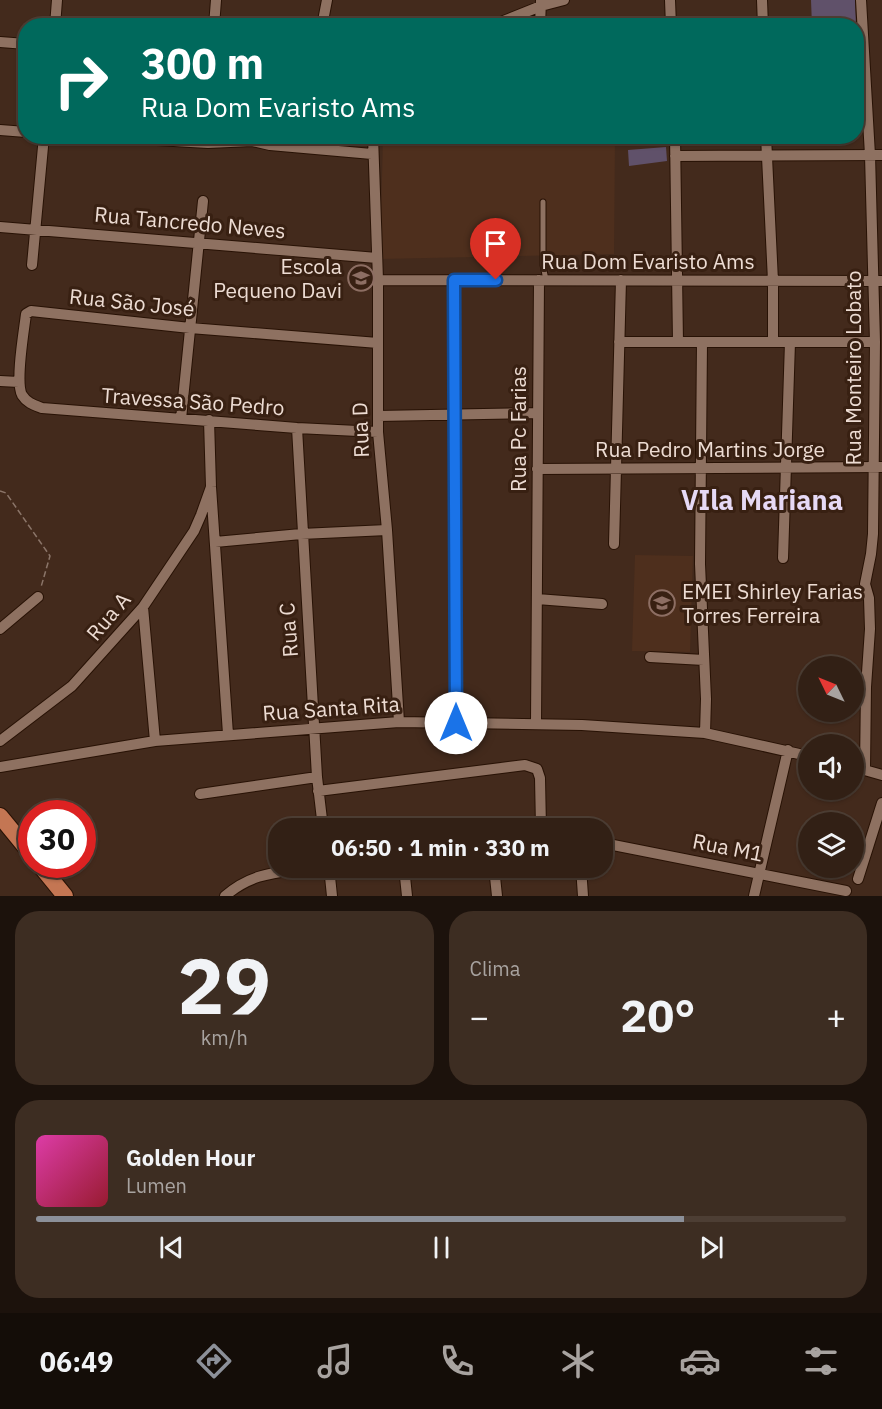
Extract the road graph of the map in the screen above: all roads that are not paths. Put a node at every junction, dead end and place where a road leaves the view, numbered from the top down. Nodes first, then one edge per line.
1 (57, 0) edge
2 (216, 0) edge
3 (327, 0) edge
4 (564, 0) edge
5 (670, 0) edge
6 (762, 0) edge
7 (861, 0) edge
8 (541, 3) edge
9 (56, 18) edge
10 (215, 18) edge
11 (324, 18) edge
12 (508, 18) edge
13 (540, 18) edge
14 (671, 18) edge
15 (763, 18) edge
16 (862, 18) edge
17 (0, 42) edge
18 (18, 43) edge
19 (864, 52) edge
20 (0, 130) edge
21 (18, 131) edge
22 (43, 144) edge
23 (266, 144) edge
24 (373, 144) edge
25 (675, 144) edge
26 (766, 144) edge
27 (372, 153) junction
28 (870, 155) junction
29 (882, 155) edge
30 (675, 156) junction
31 (767, 156) junction
32 (203, 201) dead end
33 (543, 202) dead end
34 (0, 227) edge
35 (35, 229) junction
36 (198, 242) junction
37 (377, 258) junction
38 (32, 265) dead end
39 (378, 280) junction
40 (454, 280) junction
41 (542, 280) junction
42 (621, 280) junction
43 (678, 280) junction
44 (773, 281) junction
45 (878, 281) edge
46 (190, 328) junction
47 (619, 342) junction
48 (678, 342) junction
49 (702, 342) junction
50 (773, 342) junction
51 (790, 342) junction
52 (875, 342) junction
53 (378, 343) junction
54 (0, 381) edge
55 (19, 382) junction
56 (877, 402) edge
57 (538, 413) junction
58 (454, 414) junction
59 (378, 416) junction
60 (181, 419) junction
61 (209, 420) junction
62 (297, 428) junction
63 (378, 432) junction
64 (878, 467) edge
65 (537, 469) junction
66 (702, 469) junction
67 (787, 469) junction
68 (617, 470) junction
69 (211, 487) junction
70 (387, 530) junction
71 (302, 534) junction
72 (215, 542) junction
73 (614, 544) dead end
74 (783, 558) dead end
75 (38, 597) road end
76 (537, 599) junction
77 (602, 604) dead end
78 (143, 607) junction
79 (0, 629) edge
80 (650, 657) dead end
81 (704, 660) junction
82 (399, 722) junction
83 (456, 723) junction
84 (536, 724) junction
85 (315, 727) junction
86 (705, 733) junction
87 (228, 734) junction
88 (0, 741) edge
89 (155, 741) junction
90 (788, 750) junction
91 (798, 753) edge
92 (0, 767) edge
93 (865, 770) joint
94 (882, 775) edge
95 (317, 777) junction
96 (318, 791) junction
97 (201, 794) dead end
98 (882, 803) edge
99 (1, 818) edge
100 (322, 818) edge
101 (541, 818) edge
102 (18, 838) edge
103 (613, 845) edge
104 (759, 873) junction
105 (268, 875) edge
106 (50, 878) edge
107 (330, 878) edge
108 (405, 878) edge
109 (495, 878) edge
110 (582, 878) edge
111 (858, 879) dead end
112 (846, 891) dead end
113 (65, 896) edge
114 (225, 896) edge
115 (332, 896) edge
116 (407, 896) edge
117 (497, 896) edge
118 (583, 896) edge
119 (754, 896) edge

1 - 9 street
2 - 10 street
3 - 11 street
4 - 8 street
5 - 14 street
6 - 15 street
7 - 16 street, Rua Monteiro Lobato
8 - 12 street
8 - 13 street
17 - 18 street
19 - 28 street, Rua Monteiro Lobato
20 - 21 street
22 - 35 street
23 - 27 street
24 - 27 street, Rua D
25 - 30 street
26 - 31 street
27 - 37 street, Rua D
28 - 29 street
28 - 31 street
28 - 45 street, Rua Monteiro Lobato
30 - 31 street
30 - 43 street
31 - 44 street
32 - 36 street
33 - 41 lane
34 - 35 street, Rua Tancredo Neves
35 - 36 street, Rua Tancredo Neves
35 - 38 street
36 - 37 street, Rua Tancredo Neves
36 - 46 street
37 - 39 street, Rua D
39 - 40 street, Rua Dom Evaristo Ams
39 - 53 street, Rua D
40 - 41 street, Rua Dom Evaristo Ams
40 - 58 street
41 - 42 street, Rua Dom Evaristo Ams
41 - 57 street, Rua Pc Farias
42 - 43 street, Rua Dom Evaristo Ams
42 - 47 street
43 - 44 street, Rua Dom Evaristo Ams
43 - 48 street
44 - 45 street, Rua Dom Evaristo Ams
44 - 50 street
45 - 52 street, Rua Monteiro Lobato
46 - 53 street, Rua São José
46 - 55 street, Rua São José
46 - 60 street
47 - 48 street
47 - 68 street
48 - 49 street
49 - 50 street
49 - 66 street
50 - 51 street
51 - 52 street
51 - 67 street
52 - 56 street, Rua Monteiro Lobato
53 - 59 street, Rua D
54 - 55 street
55 - 60 street, Travessa São Pedro
56 - 64 street, Rua Monteiro Lobato
57 - 58 street
57 - 65 street, Rua Pc Farias
58 - 59 street
58 - 83 street
59 - 63 street, Rua D
60 - 61 street, Travessa São Pedro
61 - 62 street, Travessa São Pedro
61 - 69 street, Rua A
62 - 63 street, Travessa São Pedro
62 - 71 street, Rua C
63 - 70 street, Rua D
64 - 67 street, Rua Pedro Martins Jorge
64 - 93 street, Rua Monteiro Lobato
65 - 68 street, Rua Pedro Martins Jorge
65 - 76 street, Rua Pc Farias
66 - 67 street, Rua Pedro Martins Jorge
66 - 68 street, Rua Pedro Martins Jorge
66 - 81 street
67 - 74 street
68 - 73 street
69 - 72 street, Rua A
69 - 78 street, Rua A
70 - 71 street
70 - 82 street, Rua D
71 - 72 street
71 - 85 street, Rua C
72 - 87 street, Rua A
75 - 79 street
76 - 77 street
76 - 84 street, Rua Pc Farias
78 - 88 street, Rua A
78 - 89 street
80 - 81 street
81 - 86 street
82 - 83 street, Rua Santa Rita
82 - 85 street, Rua Santa Rita
83 - 84 street, Rua Santa Rita
84 - 86 street, Rua Santa Rita
85 - 87 street, Rua Santa Rita
85 - 95 street, Rua C
86 - 90 street, Rua Santa Rita
87 - 89 street, Rua Santa Rita
89 - 92 street, Rua Santa Rita
90 - 91 street, Rua Santa Rita
90 - 104 street
93 - 94 street
95 - 96 street, Rua C
95 - 97 street
96 - 100 street, Rua C
96 - 101 street
98 - 111 street
99 - 102 main road
103 - 104 street, Rua M1
104 - 112 street, Rua M1
104 - 119 street
105 - 114 street
106 - 113 main road
107 - 115 street
108 - 116 street
109 - 117 street
110 - 118 street

